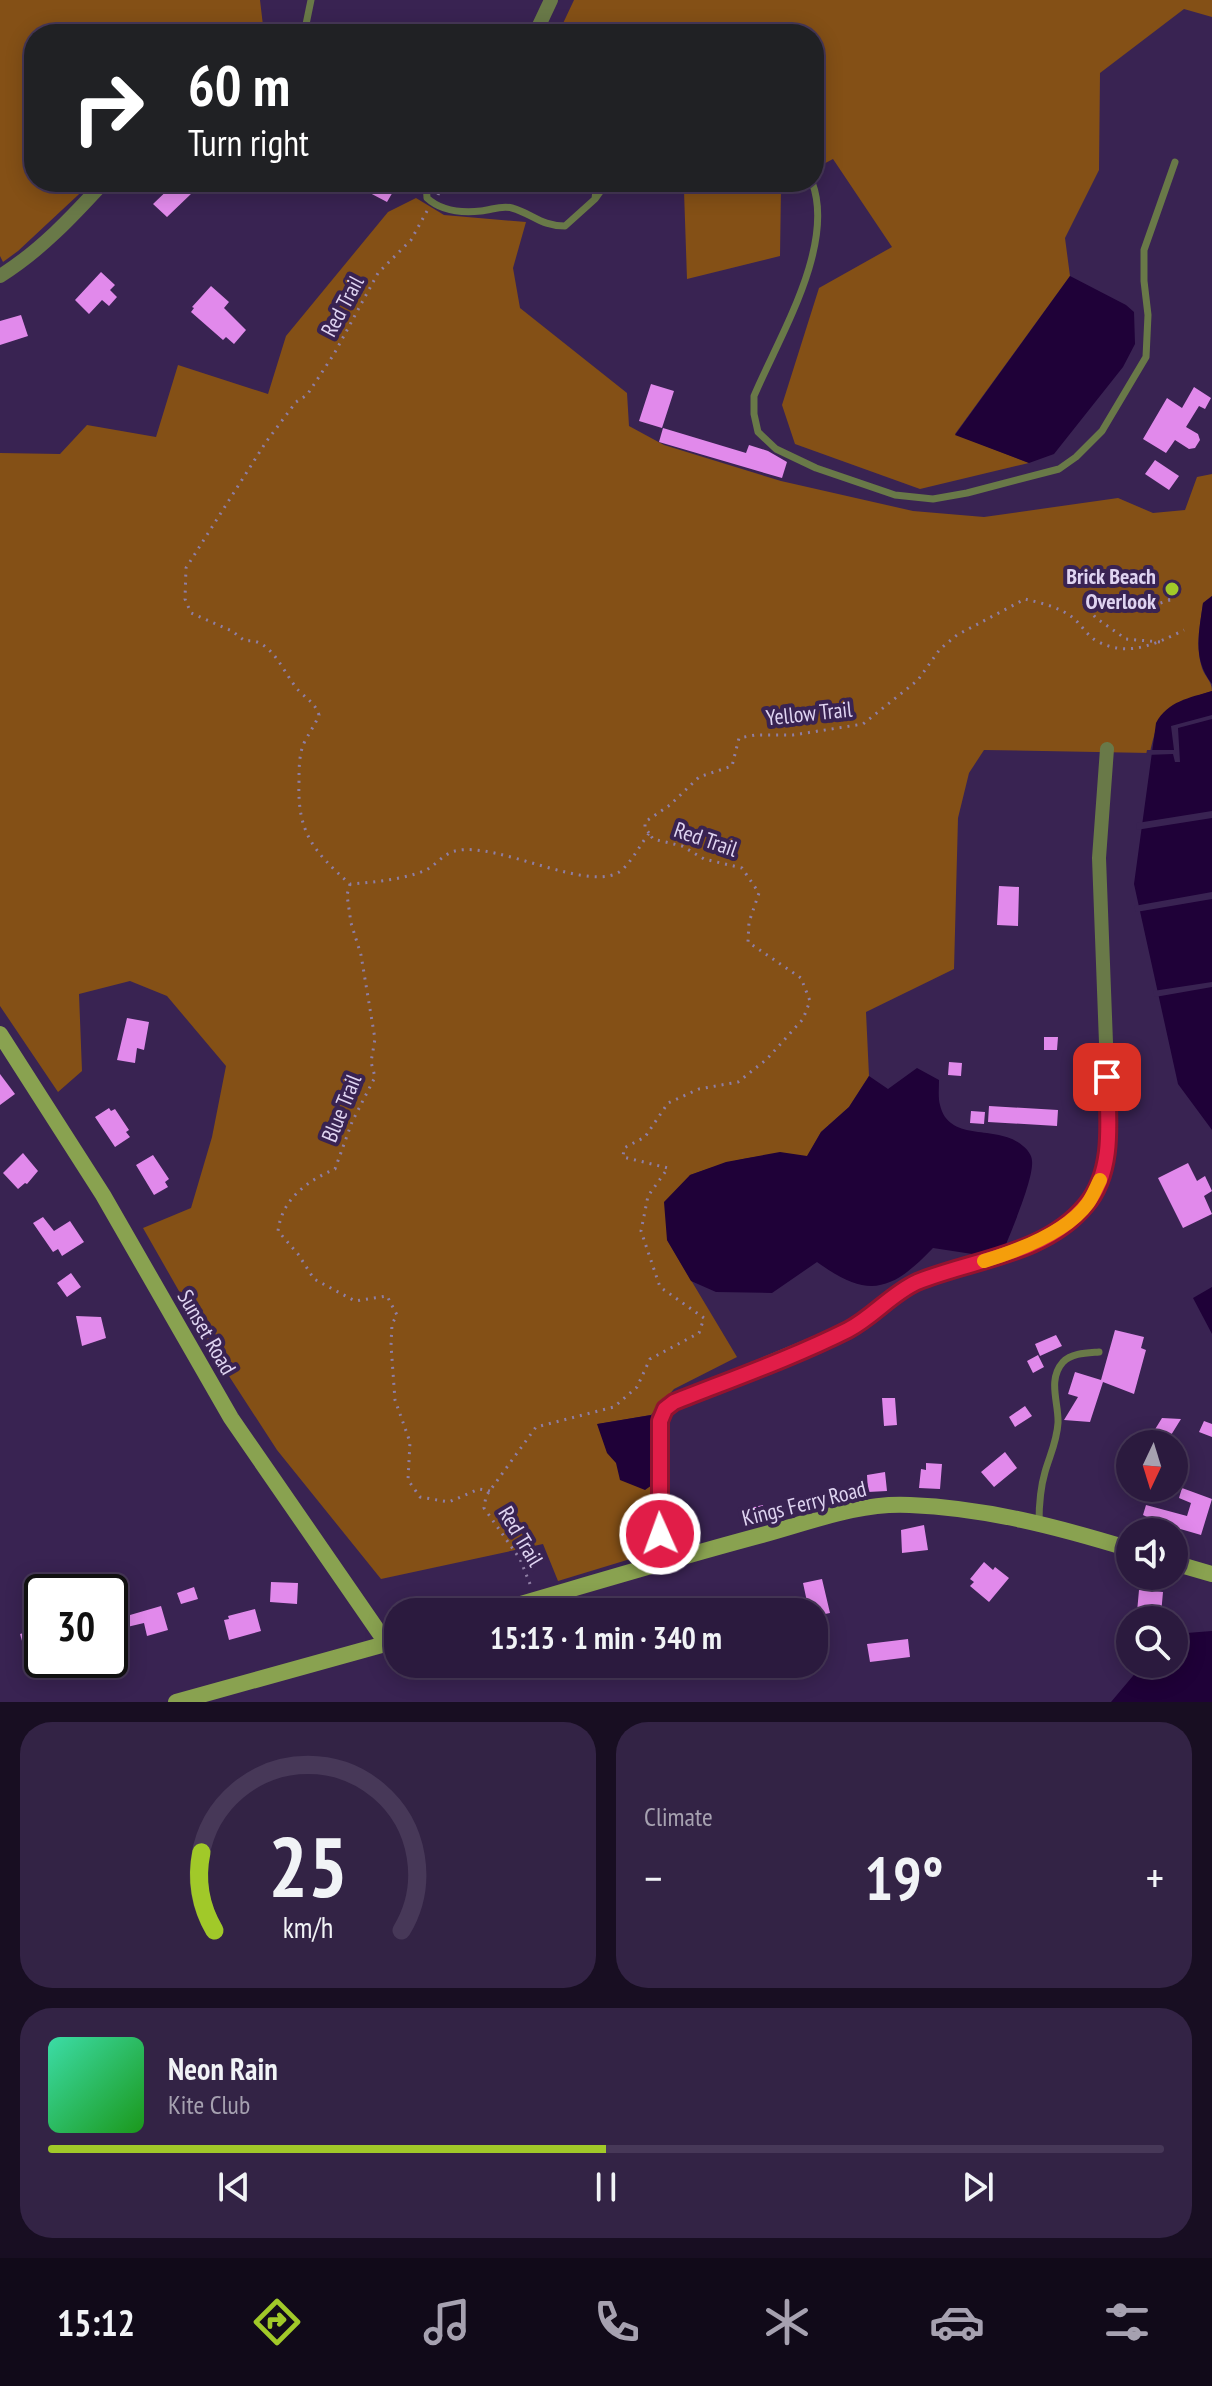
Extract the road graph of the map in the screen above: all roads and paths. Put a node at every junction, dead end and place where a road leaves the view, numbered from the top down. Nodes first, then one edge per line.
1 (311, 0) edge
2 (551, 0) edge
3 (306, 24) edge
4 (540, 24) edge
5 (1175, 162) dead end
6 (95, 192) edge
7 (427, 192) edge
8 (439, 192) edge
9 (596, 192) edge
10 (600, 192) edge
11 (816, 192) edge
12 (595, 199) junction
13 (432, 203) junction
14 (0, 276) edge
15 (1167, 594) dead end
16 (1184, 630) dead end
17 (1160, 642) junction
18 (1107, 749) dead end
19 (649, 833) junction
20 (350, 884) junction
21 (3, 1043) edge
22 (1099, 1352) dead end
23 (490, 1491) junction
24 (1039, 1523) junction
25 (1116, 1545) edge
26 (661, 1562) junction
27 (1188, 1567) edge
28 (1212, 1574) edge
29 (537, 1598) edge
30 (540, 1598) edge
31 (384, 1630) edge
32 (384, 1644) edge
33 (176, 1702) edge

1 - 3 lane
2 - 4 street
5 - 11 lane
6 - 14 street
7 - 13 lane
8 - 13 path, Red Trail
9 - 12 lane
10 - 12 lane
12 - 13 lane
13 - 20 path, Red Trail
15 - 17 path
16 - 17 path, Yellow Trail
17 - 19 path, Yellow Trail
18 - 26 street
19 - 20 path, Red Trail
19 - 23 path, Red Trail
20 - 23 path, Blue Trail
21 - 31 street, Sunset Road
22 - 24 lane
23 - 29 path, Red Trail
24 - 25 street, Kings Ferry Road
24 - 26 street, Kings Ferry Road
26 - 30 street, Kings Ferry Road
27 - 28 street
32 - 33 street

